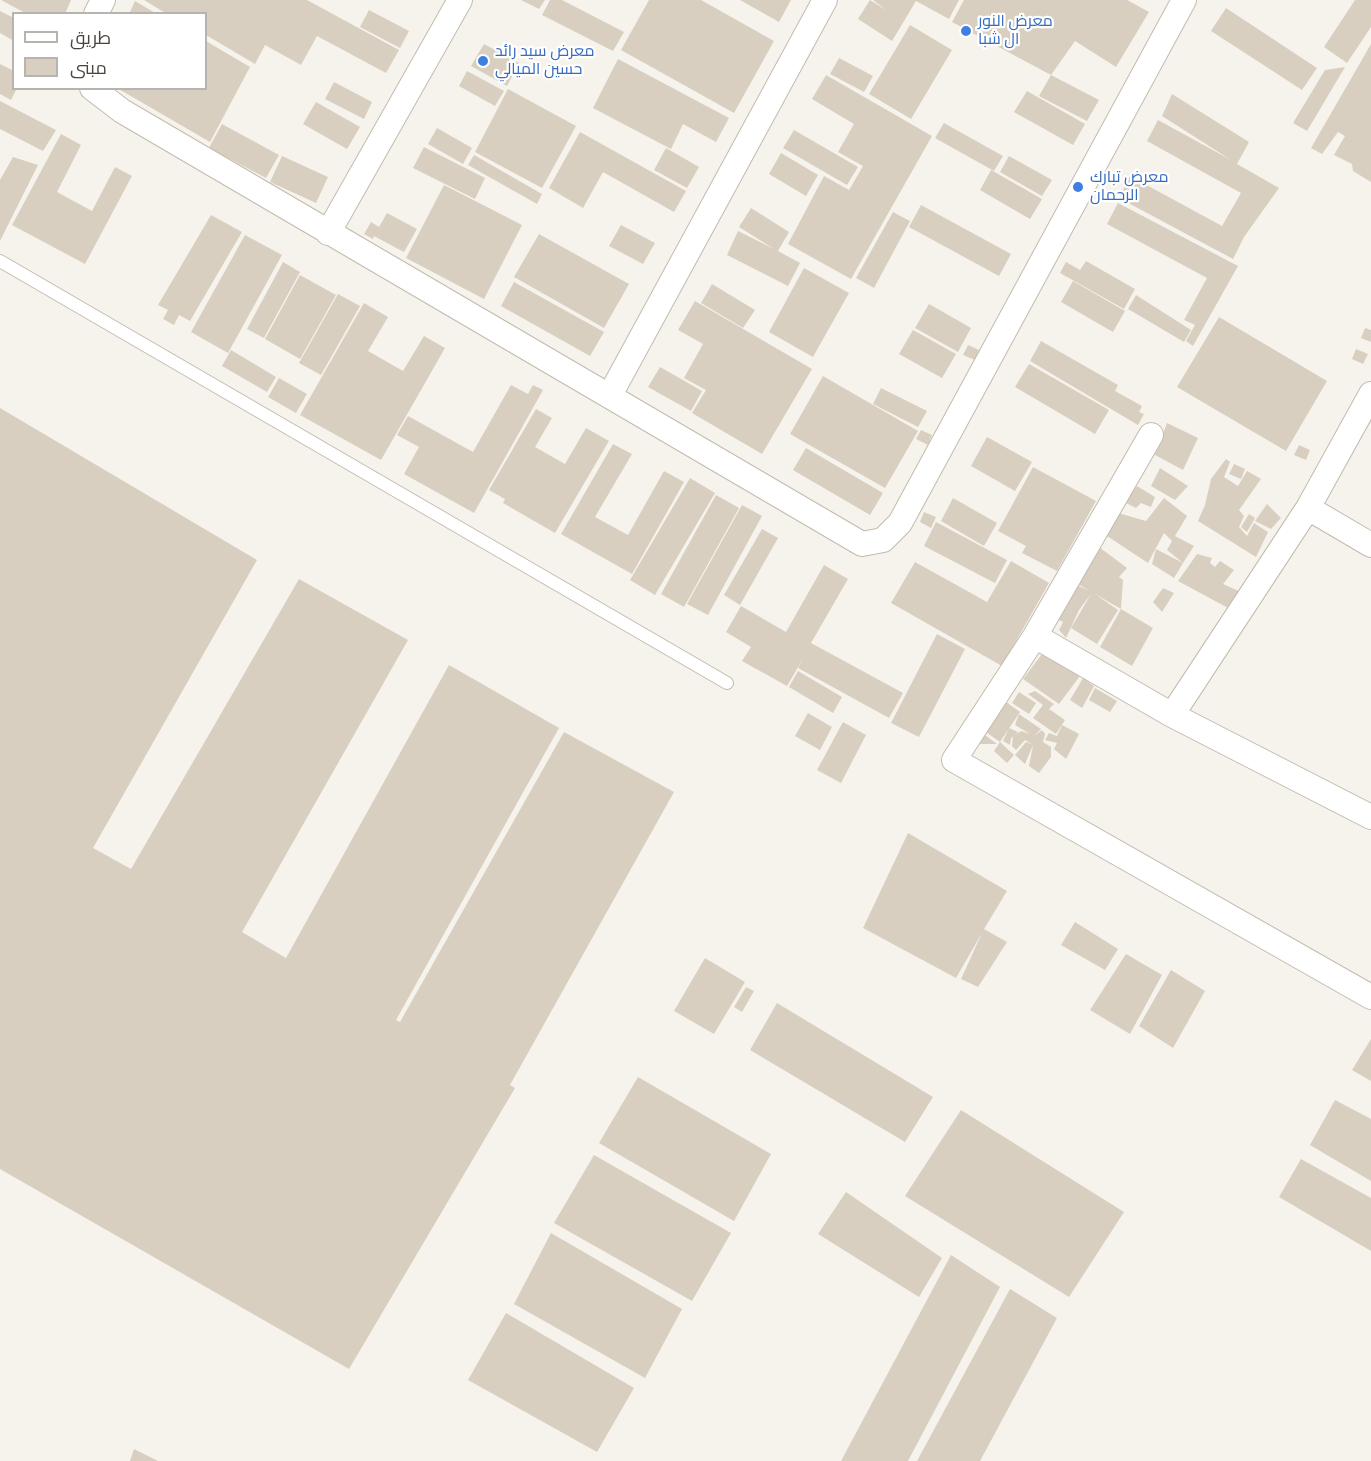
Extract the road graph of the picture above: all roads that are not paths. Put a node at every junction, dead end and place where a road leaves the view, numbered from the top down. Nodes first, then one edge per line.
1 (460, 0) edge
2 (825, 0) edge
3 (1184, 0) edge
4 (95, 90) edge
5 (328, 233) junction
6 (0, 261) edge
7 (1371, 394) edge
8 (610, 395) junction
9 (1151, 435) dead end
10 (1308, 508) junction
11 (1371, 545) edge
12 (1035, 636) junction
13 (727, 683) dead end
14 (1172, 715) junction
15 (1371, 817) edge
16 (1371, 997) edge

1 - 5 street
2 - 8 street
3 - 8 street
4 - 5 street
5 - 8 street
6 - 13 lane
7 - 10 street
9 - 12 street
10 - 11 street
10 - 14 street
12 - 14 street
12 - 16 street
14 - 15 street

